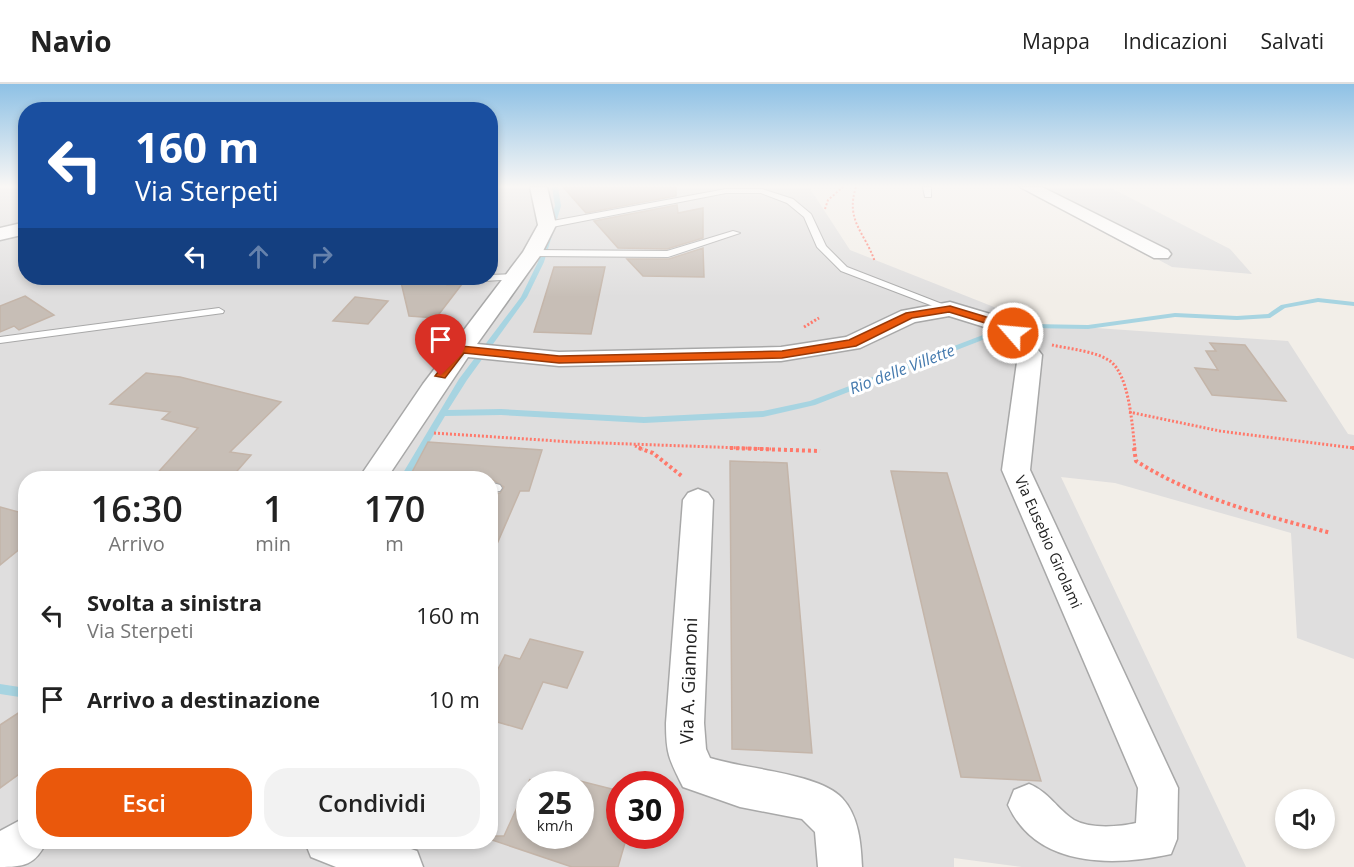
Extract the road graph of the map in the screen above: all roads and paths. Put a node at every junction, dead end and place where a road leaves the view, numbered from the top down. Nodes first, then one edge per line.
1 (553, 224) edge
2 (811, 224) edge
3 (855, 224) edge
4 (1101, 224) edge
5 (18, 230) edge
6 (736, 233) dead end
7 (0, 234) edge
8 (538, 253) junction
9 (1161, 254) dead end
10 (498, 277) edge
11 (514, 277) junction
12 (872, 278) junction
13 (950, 309) junction
14 (219, 311) dead end
15 (1006, 328) junction
16 (0, 340) edge
17 (466, 350) junction
18 (1129, 412) junction
19 (446, 434) dead end
20 (632, 444) junction
21 (1354, 448) edge
22 (820, 451) dead end
23 (378, 471) edge
24 (698, 500) joint
25 (1331, 533) dead end
26 (1029, 805) dead end
27 (18, 844) edge
28 (347, 849) edge
29 (0, 857) edge
30 (401, 867) edge
31 (840, 867) edge

1 - 8 street
2 - 12 lane
3 - 12 path
4 - 9 street
5 - 7 street
6 - 8 lane
8 - 11 street
10 - 11 lane
11 - 17 street
12 - 13 lane
13 - 15 street
13 - 17 street
14 - 16 lane
15 - 18 path
15 - 26 street, Via Eusebio Girolami
17 - 23 street
18 - 21 path
18 - 25 path
19 - 20 path
20 - 22 path
20 - 24 path
24 - 31 street, Via A. Giannoni
27 - 29 street
28 - 30 street

